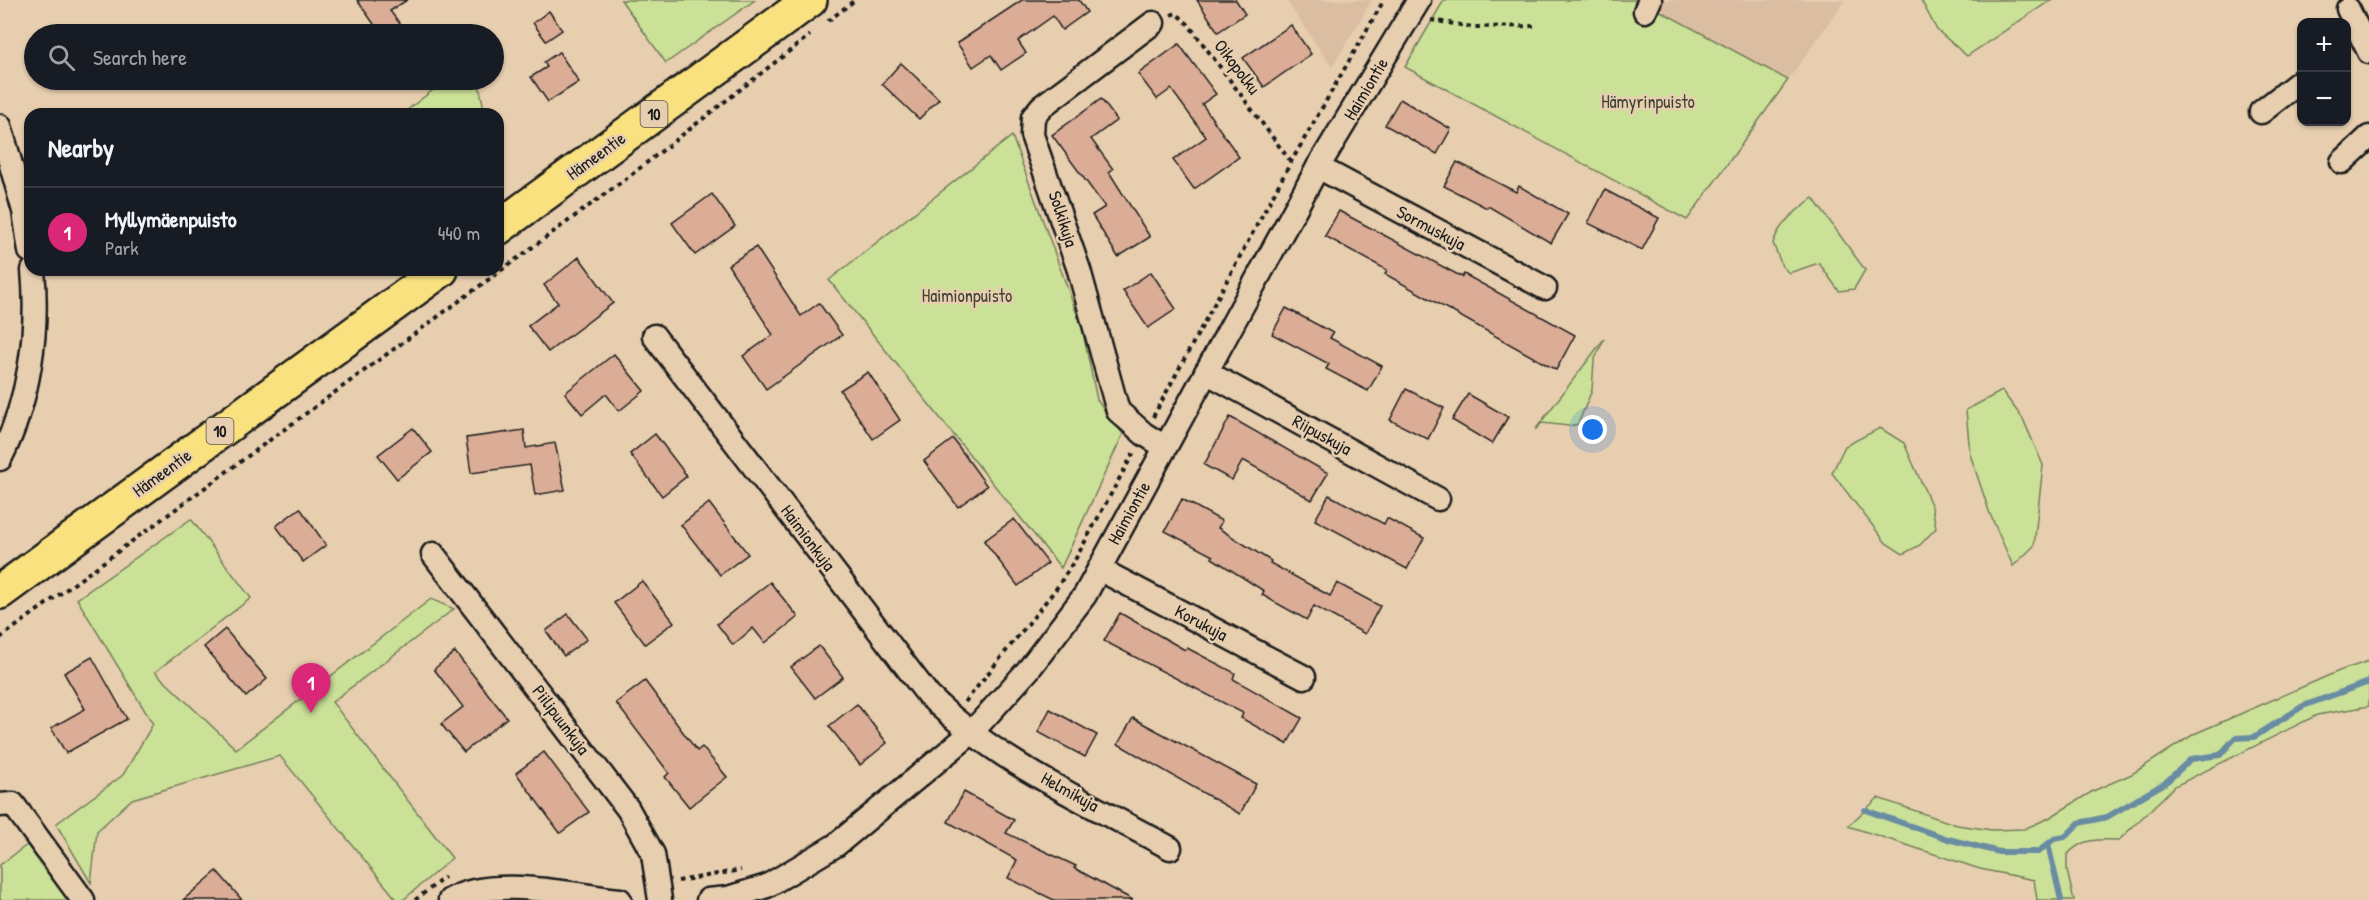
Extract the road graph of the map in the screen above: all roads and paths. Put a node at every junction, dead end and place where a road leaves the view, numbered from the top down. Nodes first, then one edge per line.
1 (855, 0) edge
2 (1384, 0) edge
3 (1416, 5) edge
4 (2346, 11) edge
5 (817, 18) edge
6 (1153, 23) joint
7 (1537, 26) dead end
8 (2369, 52) edge
9 (2297, 83) edge
10 (2261, 112) dead end
11 (0, 126) edge
12 (2369, 137) edge
13 (1291, 162) junction
14 (2342, 162) dead end
15 (1316, 172) junction
16 (24, 211) edge
17 (504, 224) edge
18 (504, 268) edge
19 (33, 276) edge
20 (433, 276) edge
21 (493, 276) edge
22 (1545, 288) dead end
23 (654, 336) dead end
24 (1206, 372) junction
25 (1144, 434) junction
26 (1166, 447) junction
27 (0, 459) edge
28 (1438, 499) dead end
29 (433, 554) dead end
30 (1099, 569) junction
31 (0, 592) edge
32 (0, 639) edge
33 (1304, 677) dead end
34 (951, 718) junction
35 (971, 733) junction
36 (0, 805) edge
37 (1170, 848) dead end
38 (749, 868) dead end
39 (451, 875) dead end
40 (658, 892) edge
41 (722, 899) edge
42 (83, 900) edge
43 (415, 900) edge
44 (450, 900) edge
45 (620, 900) edge

1 - 5 path
2 - 13 path
3 - 7 path
3 - 15 street, Haimiontie
4 - 8 street
5 - 17 highway, Hämeentie / 10
5 - 18 path
6 - 13 path, Oikopolku
6 - 25 street, Solkikuja
9 - 10 street
11 - 16 street
12 - 14 street
13 - 15 path, Oikopolku
13 - 25 path
15 - 22 street, Sormuskuja
15 - 24 street, Haimiontie
19 - 27 street
20 - 31 highway, Hämeentie / 10
21 - 32 path
23 - 34 street, Haimionkuja
24 - 26 street, Haimiontie
24 - 28 street, Riipuskuja
25 - 26 street, Solkikuja
25 - 34 path
26 - 30 street, Haimiontie
29 - 40 street, Piilipuunkuja
30 - 33 street, Korukuja
30 - 35 street, Haimiontie
34 - 35 street, Haimionkuja
35 - 37 street, Helmikuja
35 - 41 street, Haimiontie
36 - 42 street
38 - 40 path
39 - 43 path
44 - 45 street

